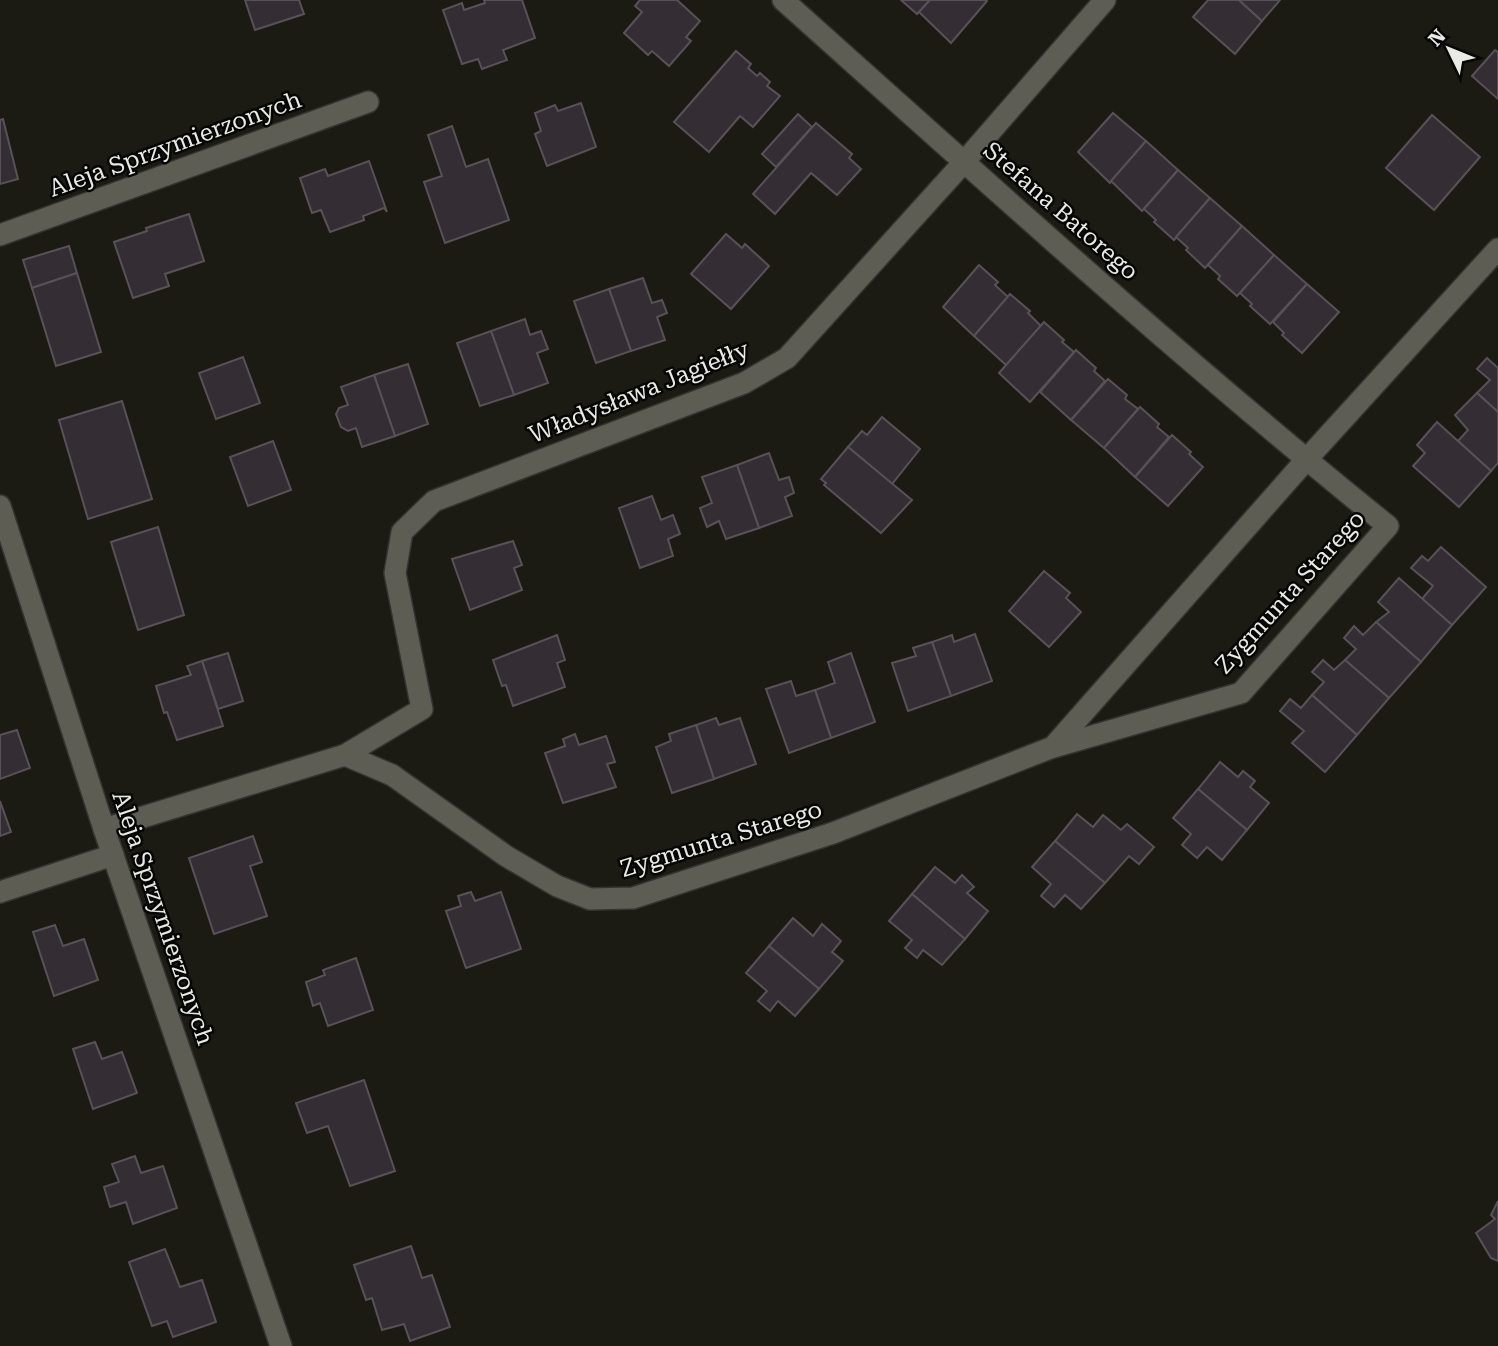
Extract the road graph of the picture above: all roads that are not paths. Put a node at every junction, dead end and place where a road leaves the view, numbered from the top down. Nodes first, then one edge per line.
1 (783, 0) edge
2 (1105, 0) edge
3 (368, 102) dead end
4 (964, 162) junction
5 (0, 236) edge
6 (1498, 249) edge
7 (1306, 460) junction
8 (0, 506) edge
9 (1054, 747) junction
10 (345, 755) junction
11 (104, 829) junction
12 (113, 855) junction
13 (0, 892) edge
14 (281, 1346) edge

1 - 4 street, Stefana Batorego
2 - 4 street, Władysława Jagiełły
3 - 5 street, Aleja Sprzymierzonych
4 - 7 street, Stefana Batorego
4 - 10 street, Władysława Jagiełły
6 - 7 street, Zygmunta Starego
7 - 9 street, Zygmunta Starego
7 - 9 street, Zygmunta Starego
8 - 11 street, Aleja Sprzymierzonych
9 - 10 street, Zygmunta Starego
10 - 11 street
11 - 12 street, Aleja Sprzymierzonych
12 - 13 street
12 - 14 street, Aleja Sprzymierzonych

